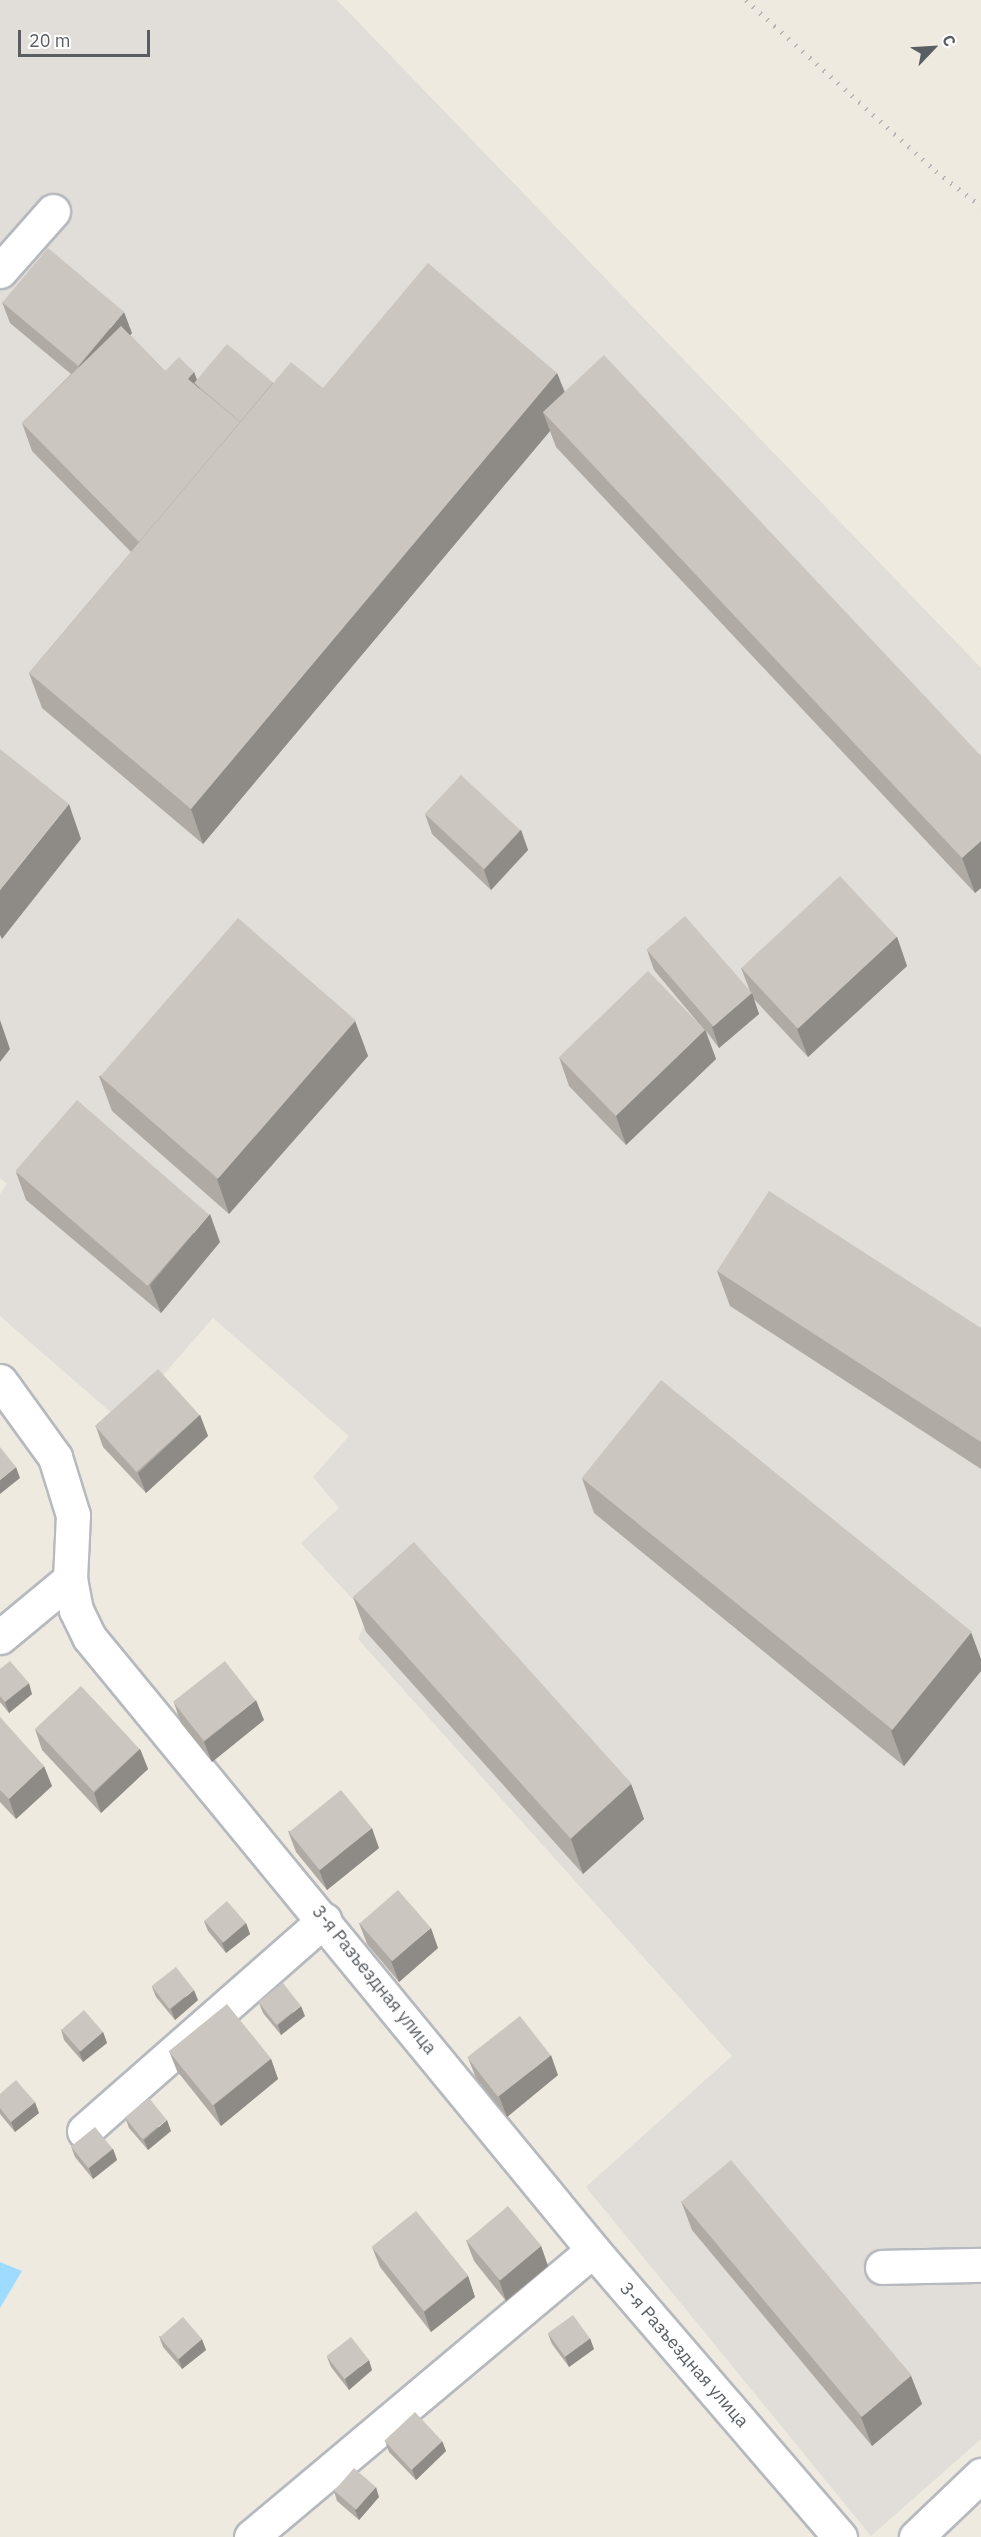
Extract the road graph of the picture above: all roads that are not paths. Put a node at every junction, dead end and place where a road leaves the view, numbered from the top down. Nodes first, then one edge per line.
1 (52, 212) dead end
2 (0, 271) edge
3 (0, 1381) edge
4 (70, 1579) junction
5 (0, 1637) edge
6 (324, 1920) junction
7 (84, 2131) dead end
8 (594, 2250) junction
9 (981, 2265) edge
10 (882, 2267) dead end
11 (981, 2475) edge
12 (251, 2537) edge
13 (840, 2537) edge
14 (916, 2537) edge

1 - 2 street
3 - 4 street, 3-я Разъездная улица
4 - 5 street
4 - 6 street, 3-я Разъездная улица
6 - 7 street
6 - 8 street, 3-я Разъездная улица
8 - 12 street
8 - 13 street, 3-я Разъездная улица
9 - 10 street
11 - 14 street

